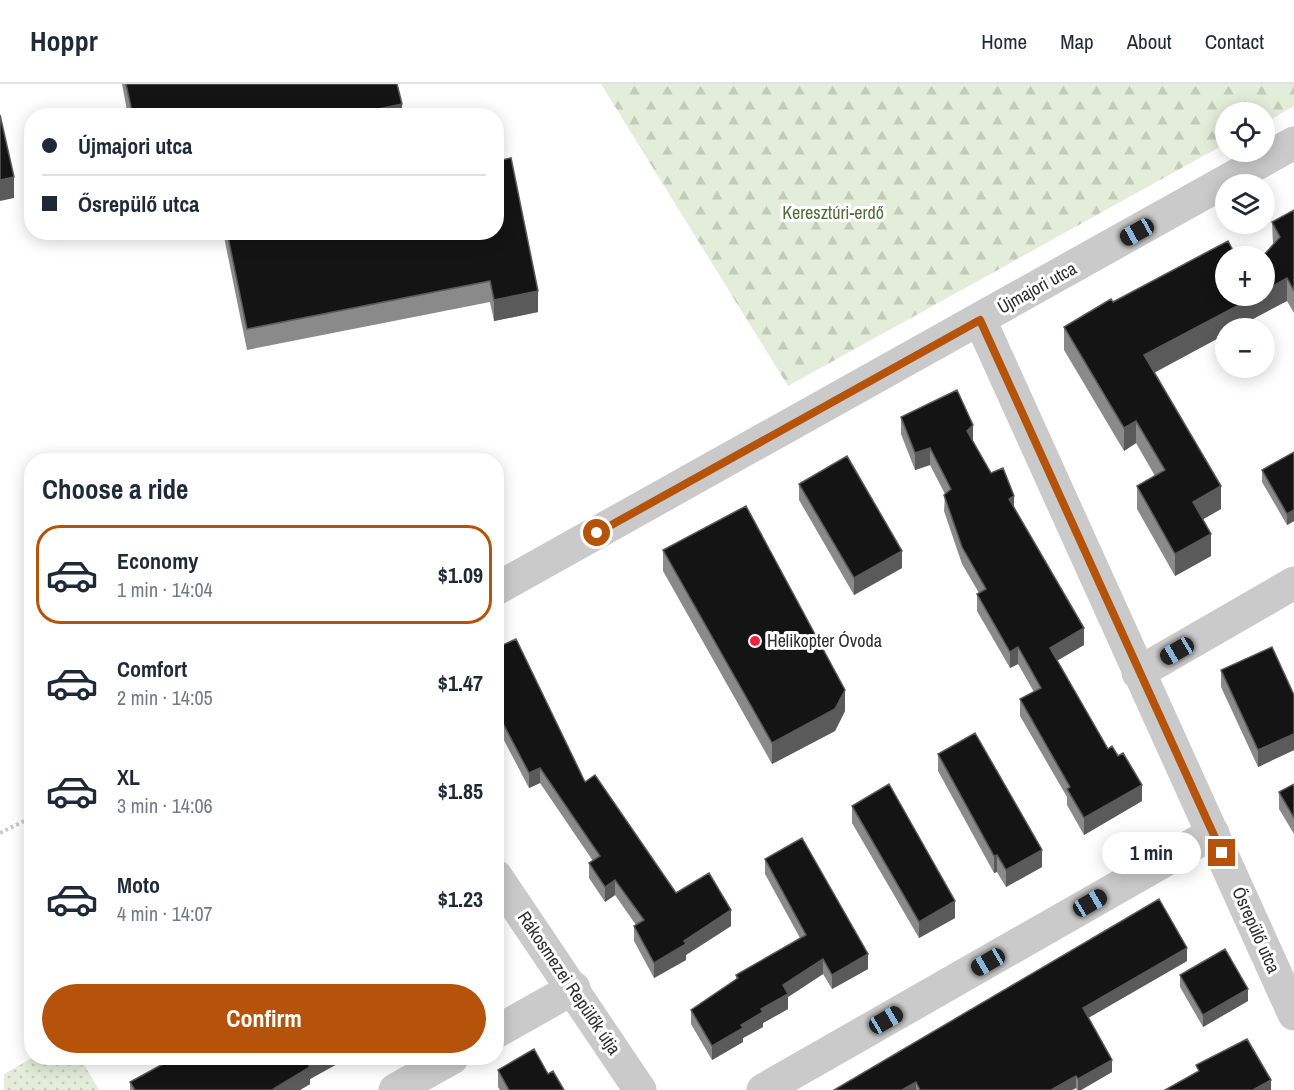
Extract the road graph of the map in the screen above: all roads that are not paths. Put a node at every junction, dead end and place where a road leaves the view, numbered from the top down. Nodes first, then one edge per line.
1 (1294, 143) edge
2 (980, 320) junction
3 (1294, 583) edge
4 (504, 585) edge
5 (1138, 673) junction
6 (1213, 833) junction
7 (504, 887) edge
8 (574, 988) junction
9 (1291, 1001) edge
10 (504, 1027) edge
11 (440, 1065) edge
12 (395, 1090) edge
13 (640, 1090) edge
14 (763, 1090) edge

1 - 2 street, Újmajori utca
2 - 4 street, Újmajori utca
2 - 5 street, Ősrepülő utca
3 - 5 street
5 - 6 street, Ősrepülő utca
6 - 9 street, Ősrepülő utca
6 - 14 street
7 - 8 street, Rákosmezei Repülők útja
8 - 10 street
8 - 13 street, Rákosmezei Repülők útja
11 - 12 street

